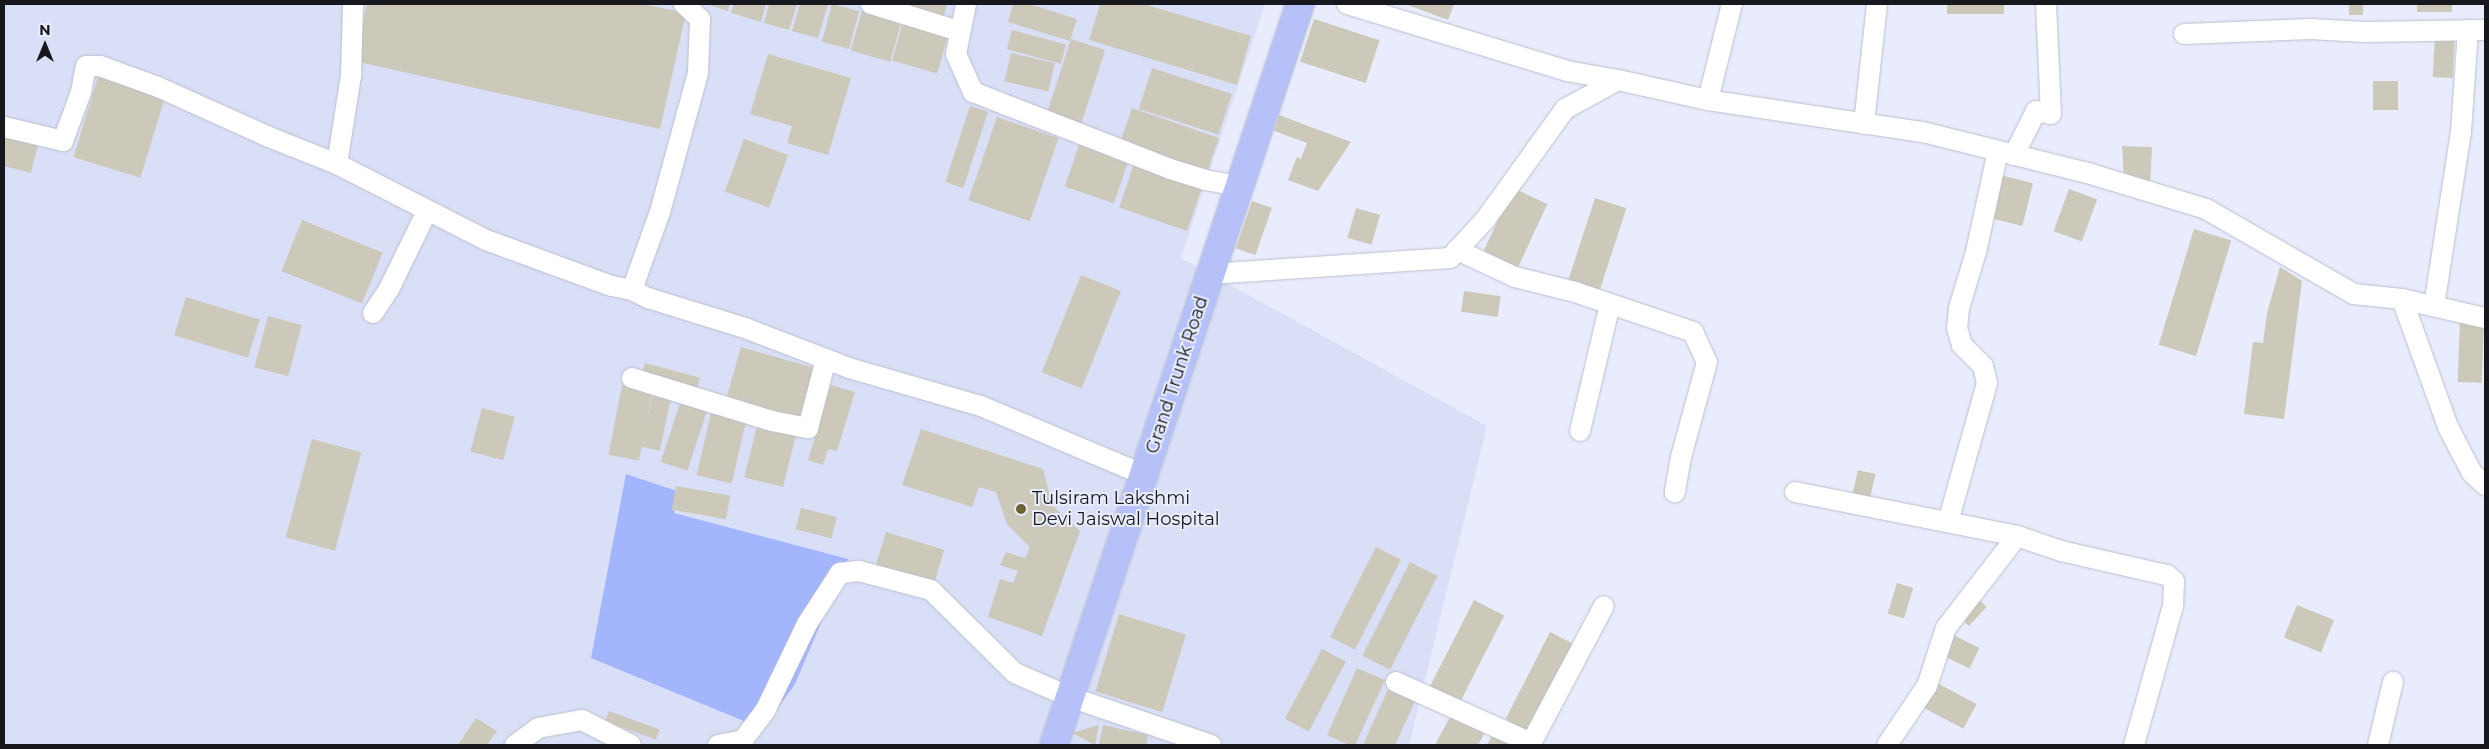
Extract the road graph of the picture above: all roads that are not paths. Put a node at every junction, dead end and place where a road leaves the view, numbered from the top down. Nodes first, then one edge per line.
1 (353, 4) edge
2 (684, 4) edge
3 (871, 4) edge
4 (966, 4) edge
5 (1300, 4) edge
6 (1347, 4) edge
7 (1732, 4) edge
8 (1877, 4) edge
9 (2046, 4) edge
10 (2477, 30) edge
11 (959, 31) junction
12 (2184, 34) dead end
13 (1618, 80) junction
14 (1708, 100) junction
15 (1864, 124) junction
16 (4, 127) edge
17 (2006, 153) junction
18 (337, 164) junction
19 (1240, 186) junction
20 (427, 211) junction
21 (1457, 250) junction
22 (1210, 274) junction
23 (632, 290) junction
24 (2402, 299) junction
25 (1610, 304) junction
26 (2434, 306) junction
27 (373, 313) dead end
28 (2485, 318) edge
29 (826, 359) junction
30 (632, 378) dead end
31 (1580, 431) dead end
32 (1144, 475) junction
33 (2485, 485) edge
34 (1675, 492) dead end
35 (1795, 492) dead end
36 (1948, 522) junction
37 (2017, 536) junction
38 (1604, 606) dead end
39 (1396, 682) dead end
40 (2393, 682) dead end
41 (1070, 697) junction
42 (1531, 744) edge
43 (515, 745) edge
44 (631, 745) edge
45 (718, 745) edge
46 (1054, 745) edge
47 (1211, 745) edge
48 (1887, 745) edge
49 (2134, 745) edge
50 (2378, 745) edge

1 - 18 street
2 - 23 street
3 - 11 street
4 - 11 street
5 - 19 main road, Grand Trunk Road
6 - 13 street
7 - 14 street
8 - 15 street
9 - 17 street
10 - 12 street
10 - 26 street
11 - 19 street
13 - 14 street
13 - 21 street
14 - 15 street
15 - 17 street
16 - 18 street
17 - 24 street
17 - 36 street
18 - 20 street
19 - 22 main road, Grand Trunk Road
20 - 23 street
20 - 27 street
21 - 22 street
21 - 25 street
22 - 32 main road, Grand Trunk Road
23 - 29 street
24 - 26 street
24 - 33 street
25 - 31 street
25 - 34 street
26 - 28 street
29 - 30 street
29 - 32 street
32 - 41 main road, Grand Trunk Road
35 - 36 street
36 - 37 street
37 - 48 street
37 - 49 street
38 - 42 street
39 - 42 street
40 - 50 street
41 - 45 street
41 - 46 main road, Grand Trunk Road
41 - 47 street
43 - 44 street

